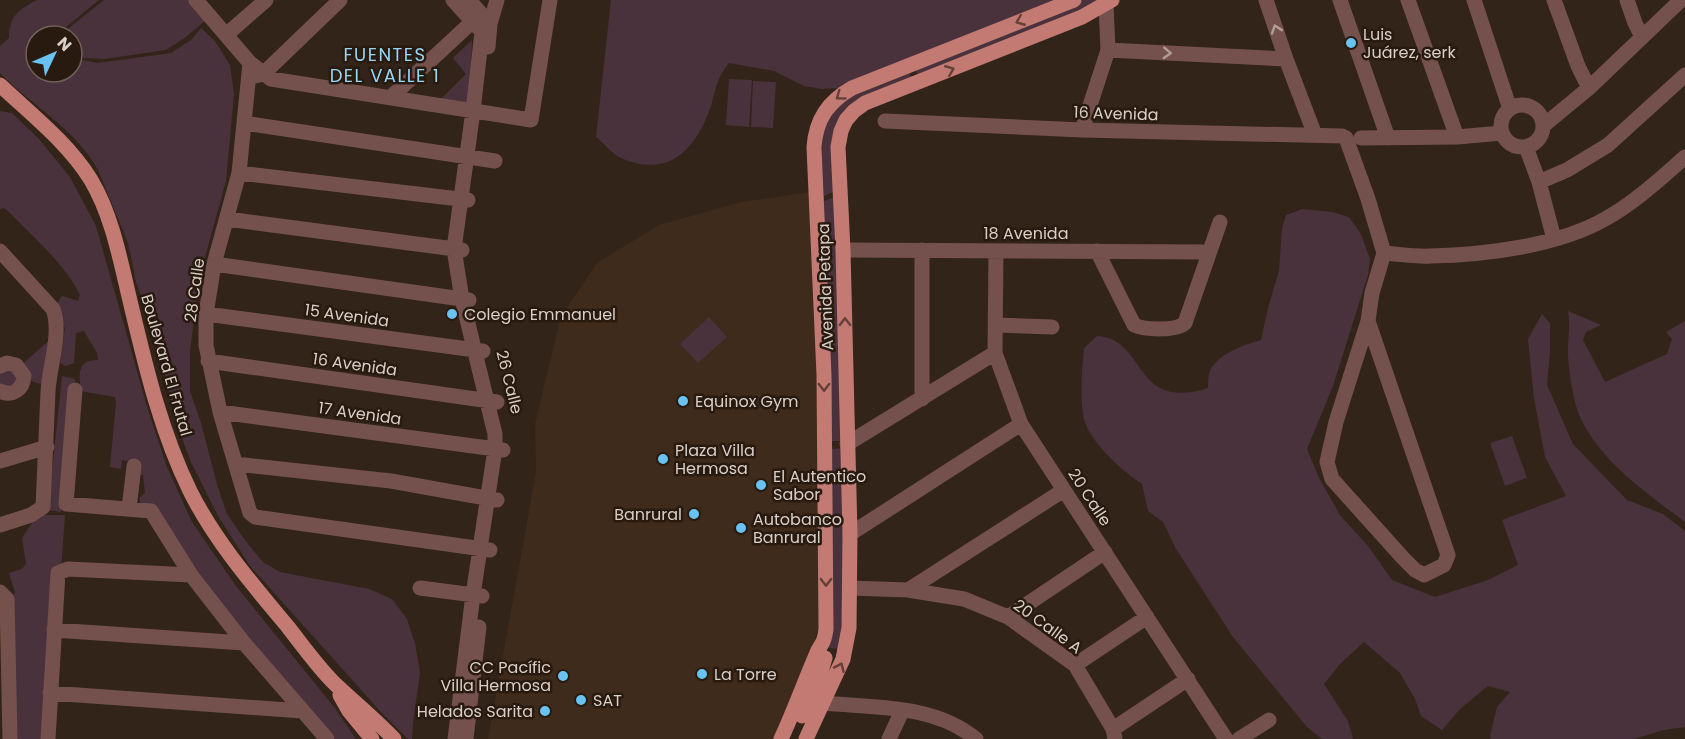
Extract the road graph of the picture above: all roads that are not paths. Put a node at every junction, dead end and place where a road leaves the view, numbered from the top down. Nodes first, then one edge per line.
1 (266, 0) edge
2 (340, 0) edge
3 (453, 0) edge
4 (497, 0) edge
5 (550, 0) edge
6 (1074, 0) edge
7 (1266, 0) edge
8 (1340, 0) edge
9 (1408, 0) edge
10 (1474, 0) edge
11 (1554, 0) edge
12 (1627, 0) edge
13 (1681, 0) edge
14 (199, 1) edge
15 (1109, 2) edge
16 (472, 8) edge
17 (486, 30) junction
18 (226, 35) junction
19 (1642, 37) junction
20 (1108, 50) junction
21 (1286, 59) junction
22 (910, 64) junction
23 (254, 71) junction
24 (1684, 75) edge
25 (918, 83) junction
26 (0, 85) edge
27 (1589, 88) junction
28 (391, 97) junction
29 (1510, 109) junction
30 (478, 112) junction
31 (1541, 120) junction
32 (885, 121) dead end
33 (244, 123) junction
34 (1082, 130) junction
35 (1502, 133) junction
36 (1315, 135) junction
37 (1457, 137) junction
38 (1354, 138) junction
39 (1388, 138) junction
40 (1526, 147) junction
41 (471, 157) junction
42 (1685, 157) edge
43 (495, 161) dead end
44 (239, 173) junction
45 (1539, 182) junction
46 (464, 200) junction
47 (227, 219) junction
48 (1220, 222) dead end
49 (1554, 239) junction
50 (458, 250) junction
51 (843, 250) junction
52 (922, 250) junction
53 (0, 251) edge
54 (996, 251) junction
55 (1097, 252) junction
56 (1209, 252) junction
57 (1384, 253) junction
58 (214, 264) junction
59 (467, 299) junction
60 (206, 314) junction
61 (1368, 321) junction
62 (996, 325) junction
63 (1052, 327) dead end
64 (479, 351) junction
65 (995, 353) junction
66 (2, 360) edge
67 (208, 361) junction
68 (24, 381) junction
69 (48, 390) junction
70 (75, 390) dead end
71 (0, 391) edge
72 (922, 399) junction
73 (492, 402) junction
74 (220, 412) junction
75 (1021, 424) junction
76 (847, 444) junction
77 (825, 445) junction
78 (47, 447) junction
79 (499, 450) junction
80 (0, 461) edge
81 (236, 464) junction
82 (134, 466) dead end
83 (1064, 490) junction
84 (492, 499) junction
85 (129, 509) junction
86 (0, 525) edge
87 (850, 534) junction
88 (486, 549) junction
89 (1105, 552) junction
90 (191, 575) junction
91 (420, 588) dead end
92 (850, 588) junction
93 (908, 590) junction
94 (0, 592) edge
95 (478, 595) junction
96 (1008, 617) junction
97 (1148, 617) junction
98 (54, 630) junction
99 (244, 643) junction
100 (824, 643) junction
101 (5, 657) edge
102 (1075, 665) junction
103 (1188, 679) junction
104 (333, 682) junction
105 (50, 693) junction
106 (823, 703) junction
107 (302, 711) junction
108 (902, 711) junction
109 (1269, 720) dead end
110 (5, 721) edge
111 (1114, 734) edge
112 (10, 739) edge
113 (48, 739) edge
114 (327, 739) edge
115 (372, 739) edge
116 (394, 739) edge
117 (455, 739) edge
118 (466, 739) edge
119 (781, 739) edge
120 (792, 739) edge
121 (806, 739) edge
122 (889, 739) edge
123 (976, 739) edge
124 (1226, 739) edge
125 (1239, 739) edge

1 - 18 street
2 - 23 street
3 - 16 street
4 - 17 street, 26 Calle
5 - 30 street
6 -> 22 main road, Avenida Petapa
21 -> 7 street
8 - 39 street
9 - 37 street
10 - 29 street
11 - 27 street
12 - 19 street
13 - 19 street
14 - 18 street
15 - 20 street
25 -> 15 main road, Avenida Petapa
16 - 17 street
16 - 28 street
17 - 30 street, 26 Calle
18 - 23 street
19 - 27 street
20 -> 21 street
20 - 34 street
21 - 36 street
22 - 25 main road
22 -> 77 main road, Avenida Petapa
23 - 28 street
23 - 33 street, 28 Calle
24 - 45 street
25 - 51 main road, Avenida Petapa
26 - 104 main road, Boulevard El Frutal
27 - 31 street
28 - 30 street
29 - 31 street
29 - 35 street
30 - 41 street, 26 Calle
31 - 40 street
32 - 34 street, 16 Avenida
33 - 41 street
33 - 44 street, 28 Calle
34 - 36 street, 16 Avenida
35 - 37 street, 16 Avenida
35 - 40 street
36 - 38 street, 16 Avenida
37 - 39 street, 16 Avenida
38 - 39 street, 16 Avenida
38 - 57 street
40 - 45 street
41 - 43 street
41 - 46 street, 26 Calle
42 - 49 street
44 - 46 street
44 - 47 street, 28 Calle
45 - 49 street
46 - 50 street, 26 Calle
47 - 50 street
47 - 58 street, 28 Calle
48 - 56 street
49 - 57 street
50 - 59 street, 26 Calle
51 - 52 street, 18 Avenida
76 -> 51 main road, Avenida Petapa
52 - 54 street, 18 Avenida
52 - 72 street
53 - 69 street
54 - 55 street, 18 Avenida
54 - 62 street, 20 Calle
55 - 56 street, 18 Avenida
55 - 56 street
57 - 61 street
58 - 59 street
58 - 60 street, 28 Calle
59 - 64 street, 26 Calle
60 - 64 street, 15 Avenida
60 - 67 street, 28 Calle
61 - 61 street
62 - 63 street
62 - 65 street, 20 Calle
64 - 73 street, 26 Calle
65 - 72 street
65 - 75 street, 20 Calle
66 - 68 street
67 - 73 street, 16 Avenida
67 - 74 street, 28 Calle
68 - 69 street
68 - 71 street
69 - 78 street
70 - 85 street
72 - 76 street
73 - 79 street, 26 Calle
74 - 79 street, 17 Avenida
74 - 81 street, 28 Calle
75 - 83 street, 20 Calle
75 - 87 street
76 - 77 main road
76 - 87 main road, Avenida Petapa
77 -> 100 main road, Avenida Petapa
78 - 80 street
78 - 86 street
79 - 84 street, 26 Calle
81 - 84 street
81 - 88 street, 28 Calle
82 - 85 street
83 - 89 street, 20 Calle
83 - 93 street
84 - 88 street, 26 Calle
85 - 90 street
87 - 92 main road, Avenida Petapa
88 - 95 street, 26 Calle
89 - 96 street
89 - 97 street, 20 Calle
90 - 98 street
90 - 99 street
91 - 95 street
92 - 93 street, 20 Calle A
106 -> 92 main road, Avenida Petapa
93 - 96 street, 20 Calle A
94 - 101 street
95 - 117 street, 26 Calle
95 - 118 street, 26 Calle
96 - 102 street, 20 Calle A
97 - 102 street
97 - 103 street, 20 Calle
98 - 99 street
98 - 105 street
99 - 107 street
100 - 119 main road, Avenida Petapa
100 - 120 main road
101 - 110 street
102 - 111 street, 20 Calle A
103 - 111 street
103 - 124 street, 20 Calle
104 - 115 main road, Boulevard El Frutal
104 - 116 main road, Boulevard El Frutal
105 - 107 street
105 - 113 street
106 - 108 street
106 - 121 main road, Avenida Petapa
107 - 114 street
108 - 122 street
108 - 123 street
109 - 125 street
110 - 112 street

